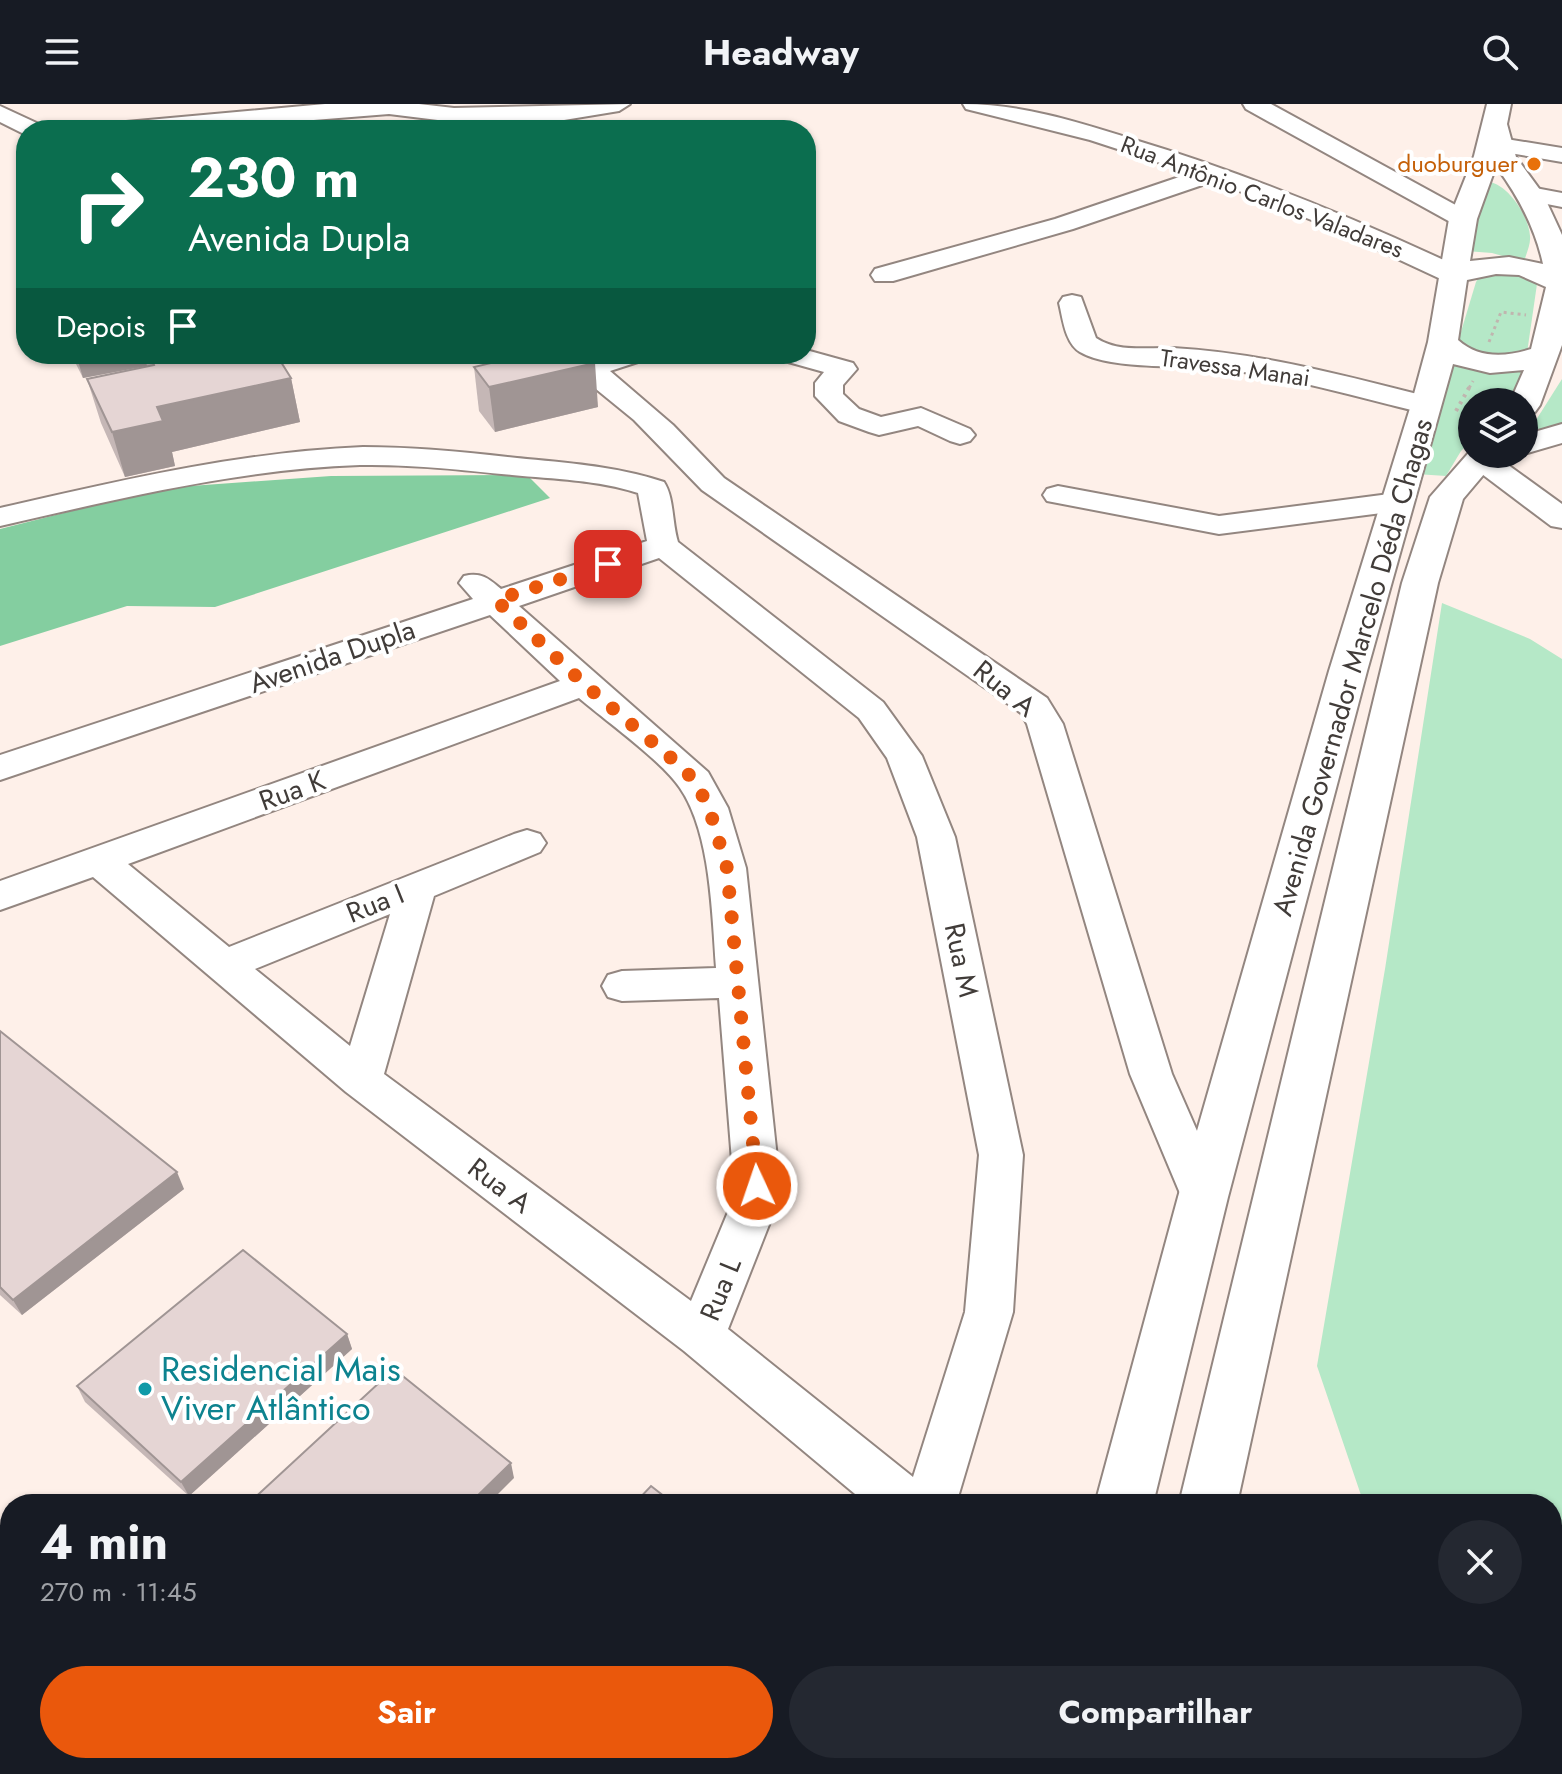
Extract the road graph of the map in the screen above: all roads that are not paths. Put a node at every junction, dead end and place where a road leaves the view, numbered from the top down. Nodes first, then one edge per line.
1 (619, 104) edge
2 (974, 104) edge
3 (1254, 104) edge
4 (419, 108) edge
5 (454, 115) junction
6 (553, 116) edge
7 (309, 120) edge
8 (419, 120) edge
9 (1498, 124) edge
10 (1562, 155) edge
11 (1215, 173) junction
12 (1476, 179) junction
13 (1409, 187) junction
14 (1562, 200) edge
15 (1535, 207) junction
16 (1463, 219) junction
17 (884, 275) dead end
18 (1454, 275) junction
19 (1561, 279) edge
20 (1072, 303) dead end
21 (1443, 342) junction
22 (1549, 350) edge
23 (816, 361) edge
24 (581, 364) edge
25 (1532, 388) edge
26 (1427, 405) junction
27 (1562, 433) edge
28 (960, 435) dead end
29 (1538, 440) edge
30 (1477, 468) edge
31 (1508, 468) edge
32 (713, 484) junction
33 (1058, 495) dead end
34 (1397, 502) junction
35 (0, 517) edge
36 (1562, 519) edge
37 (658, 520) junction
38 (485, 591) junction
39 (584, 684) junction
40 (0, 744) edge
41 (0, 768) edge
42 (527, 843) dead end
43 (98, 860) junction
44 (418, 885) junction
45 (0, 896) edge
46 (225, 965) junction
47 (739, 982) junction
48 (622, 986) dead end
49 (361, 1080) junction
50 (1203, 1197) junction
51 (701, 1336) junction
52 (894, 1494) edge
53 (933, 1494) edge
54 (1127, 1494) edge
55 (1210, 1494) edge

1 - 6 street
2 - 11 street, Rua Antônio Carlos Valadares
3 - 13 street
4 - 5 street
4 - 7 street
5 - 6 street
5 - 8 street
9 - 10 street
9 - 12 main road, Avenida Governador Marcelo Déda Chagas
9 - 15 main road
11 - 17 street
11 - 18 street, Rua Antônio Carlos Valadares
12 - 13 street
12 - 15 main road
12 - 16 main road, Avenida Governador Marcelo Déda Chagas
13 - 16 street
14 - 15 street
15 - 19 main road
16 - 18 main road, Avenida Governador Marcelo Déda Chagas
18 - 19 main road
18 - 21 main road, Avenida Governador Marcelo Déda Chagas
19 - 22 main road
20 - 26 street, Travessa Manai
21 - 22 main road
21 - 26 main road, Avenida Governador Marcelo Déda Chagas
22 - 25 main road
23 - 28 street
24 - 32 street, Rua A
26 - 34 main road, Avenida Governador Marcelo Déda Chagas
27 - 29 street
30 - 55 main road, Avenida Governador Marcelo Déda Chagas
31 - 36 street
32 - 37 street
32 - 50 street, Rua A
33 - 34 street
34 - 50 main road, Avenida Governador Marcelo Déda Chagas
35 - 37 street
37 - 38 street, Avenida Dupla
37 - 53 street, Rua M
38 - 39 street, Rua L
38 - 40 street, Avenida Dupla
38 - 41 street, Avenida Dupla
39 - 43 street, Rua K
39 - 47 street, Rua L
42 - 44 street, Rua I
43 - 45 street, Rua K
43 - 46 street, Rua A
44 - 46 street, Rua I
44 - 49 street
46 - 49 street, Rua A
47 - 48 street
47 - 51 street, Rua L
49 - 51 street, Rua A
50 - 54 main road, Avenida Governador Marcelo Déda Chagas
51 - 52 street, Rua A

